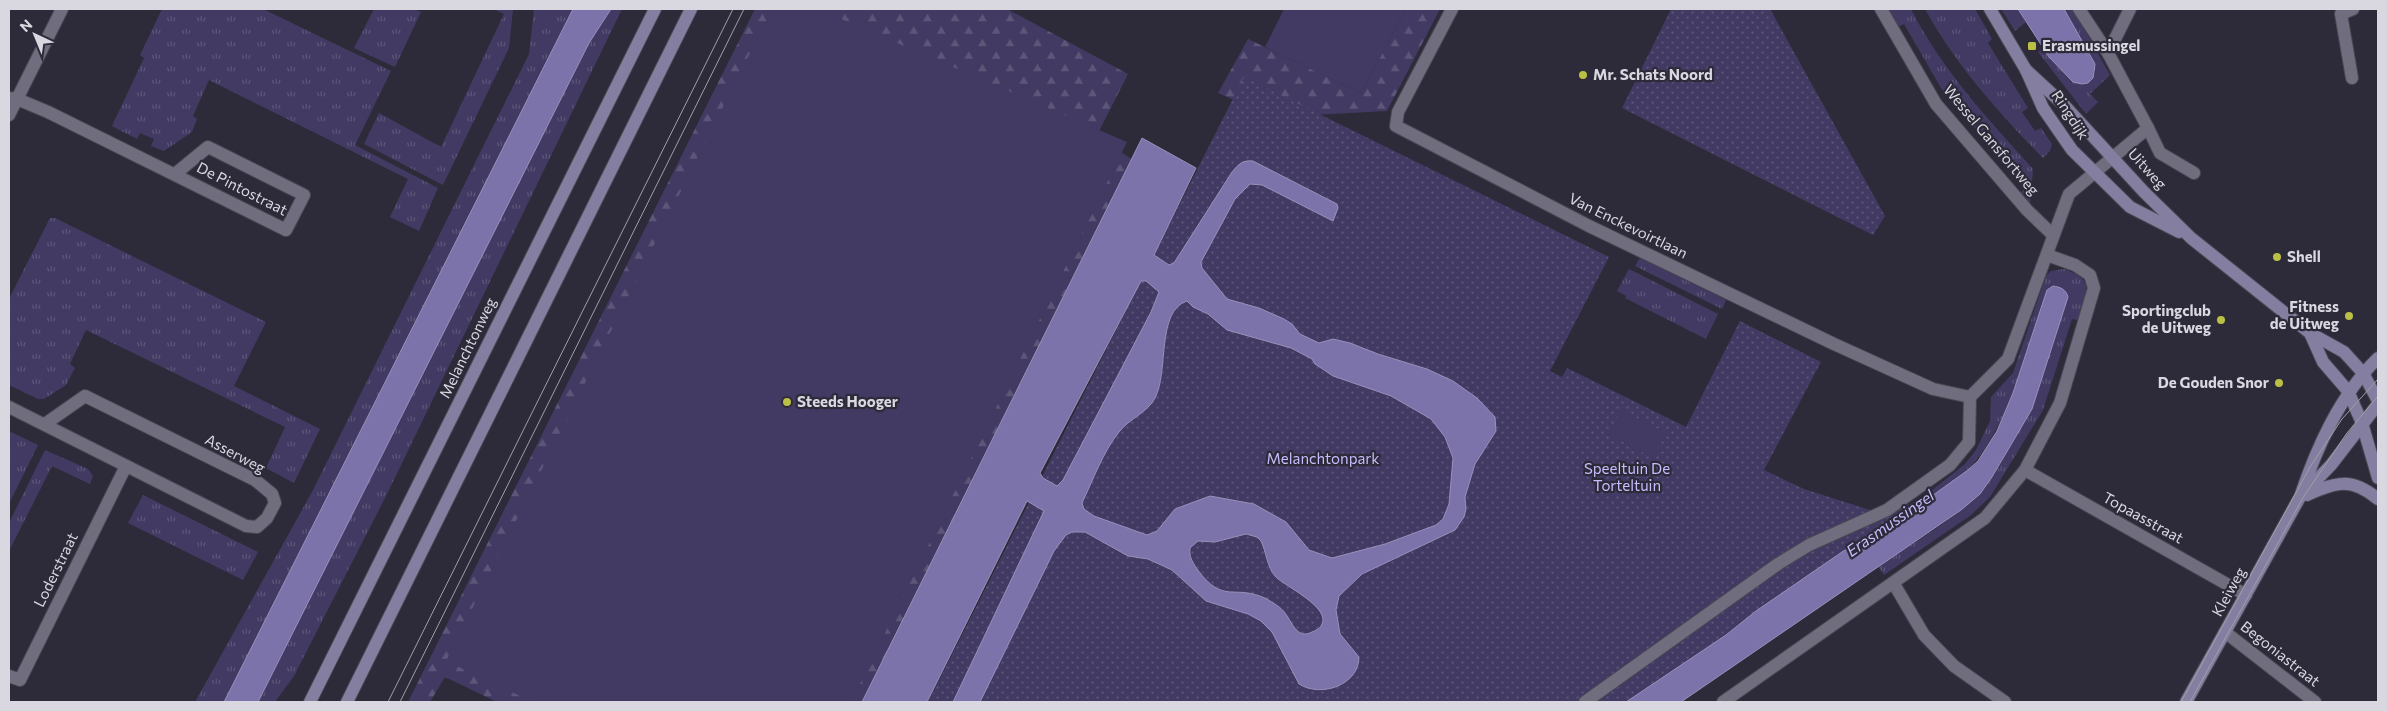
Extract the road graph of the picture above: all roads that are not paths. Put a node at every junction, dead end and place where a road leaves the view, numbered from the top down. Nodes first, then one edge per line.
1 (62, 9) edge
2 (655, 9) edge
3 (691, 9) edge
4 (1452, 9) edge
5 (1881, 9) edge
6 (1990, 9) edge
7 (2079, 9) edge
8 (2130, 9) edge
9 (2353, 9) edge
10 (2108, 52) junction
11 (2026, 70) junction
12 (2352, 78) dead end
13 (13, 98) edge
14 (9, 115) edge
15 (2148, 128) junction
16 (2112, 158) junction
17 (2094, 173) junction
18 (2194, 173) dead end
19 (175, 174) junction
20 (2053, 235) junction
21 (2191, 238) junction
22 (2047, 255) junction
23 (2310, 333) junction
24 (2378, 358) edge
25 (2363, 373) junction
26 (2348, 391) junction
27 (1970, 397) junction
28 (2378, 403) edge
29 (9, 406) edge
30 (2362, 423) junction
31 (45, 424) junction
32 (126, 466) junction
33 (2025, 470) junction
34 (2378, 478) edge
35 (2300, 497) junction
36 (2378, 499) edge
37 (1894, 584) junction
38 (2246, 594) junction
39 (2225, 632) junction
40 (9, 676) edge
41 (310, 702) edge
42 (347, 702) edge
43 (1586, 702) edge
44 (1723, 702) edge
45 (2005, 702) edge
46 (2186, 702) edge
47 (2315, 702) edge

1 - 13 street
2 - 41 street, Melanchtonweg
3 - 42 street
4 - 27 street, Van Enckevoirtlaan
5 - 20 street, Wessel Gansfortweg
6 - 11 street, Ringdijk
7 - 10 street
8 - 10 street
9 - 12 street
10 - 15 street
11 - 16 street, Ringdijk
11 - 17 street, Ringdijk
13 - 14 street
13 - 19 street, De Pintostraat
15 - 16 street, Uitweg
15 - 18 street, Uitweg
16 - 17 street
16 - 21 street, Uitweg
17 - 20 street
17 - 21 street, Uitweg
19 - 19 street, De Pintostraat
20 - 22 street
21 - 23 street, Uitweg
22 - 27 street
22 - 33 street
23 - 25 street, Uitweg
23 - 26 street, Uitweg
24 - 25 street, Kleiweg
25 - 26 street, Kleiweg
25 - 28 street, Uitweg
26 - 30 street, Uitweg
26 - 35 street, Kleiweg
27 - 43 street
28 - 30 street, Kleiweg
29 - 31 street, Asserweg
30 - 34 street, Uitweg
30 - 35 street, Kleiweg
31 - 32 street, Asserweg
31 - 32 street, Asserweg
32 - 40 street, Loderstraat
33 - 37 street
33 - 38 street, Topaasstraat
35 - 36 street
35 - 38 street, Kleiweg
37 - 44 street
37 - 45 street
38 - 39 street, Kleiweg
39 - 46 street, Kleiweg
39 - 47 street, Begoniastraat

